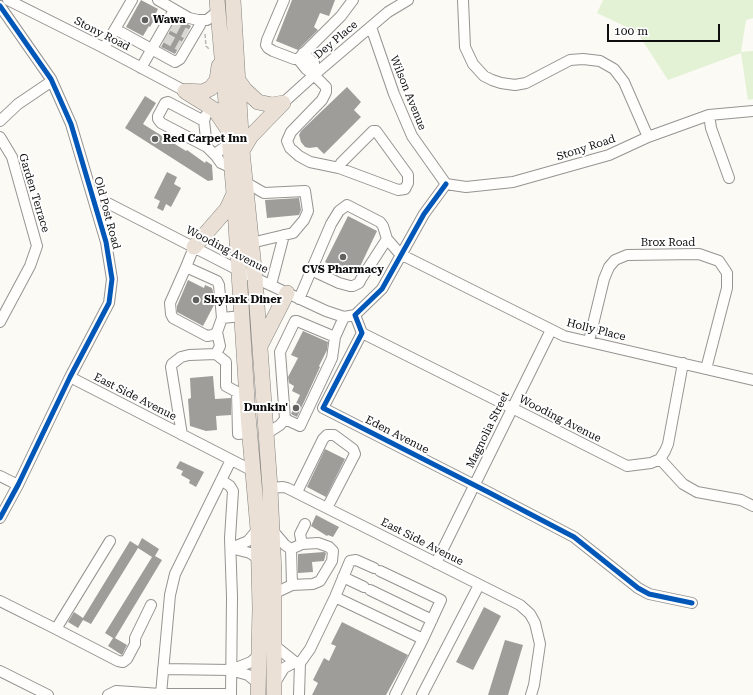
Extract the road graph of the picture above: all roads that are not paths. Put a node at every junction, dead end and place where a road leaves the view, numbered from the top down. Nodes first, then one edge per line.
1 (8, 0) edge
2 (132, 0) edge
3 (158, 0) edge
4 (233, 0) edge
5 (284, 0) edge
6 (353, 0) edge
7 (408, 0) edge
8 (463, 0) edge
9 (0, 6) edge
10 (217, 6) edge
11 (174, 10) junction
12 (371, 27) junction
13 (194, 28) junction
14 (115, 29) junction
15 (220, 35) junction
16 (104, 48) junction
17 (152, 50) junction
18 (301, 56) junction
19 (141, 68) junction
20 (314, 75) junction
21 (238, 80) junction
22 (52, 81) junction
23 (185, 91) junction
24 (283, 103) junction
25 (210, 106) junction
26 (753, 111) edge
27 (709, 115) junction
28 (0, 121) edge
29 (204, 121) junction
30 (0, 136) edge
31 (229, 136) junction
32 (648, 137) junction
33 (206, 147) junction
34 (242, 151) junction
35 (216, 156) junction
36 (232, 168) junction
37 (339, 168) junction
38 (729, 178) dead end
39 (245, 182) junction
40 (446, 184) junction
41 (234, 193) junction
42 (92, 195) junction
43 (284, 235) junction
44 (387, 240) junction
45 (251, 243) junction
46 (194, 247) junction
47 (400, 254) junction
48 (186, 268) junction
49 (311, 270) junction
50 (240, 271) junction
51 (255, 278) junction
52 (271, 285) junction
53 (293, 296) junction
54 (355, 315) junction
55 (242, 316) junction
56 (344, 316) junction
57 (222, 318) junction
58 (0, 322) edge
59 (551, 330) junction
60 (217, 332) junction
61 (362, 334) junction
62 (335, 337) junction
63 (589, 341) junction
64 (260, 347) junction
65 (216, 354) junction
66 (244, 361) junction
67 (226, 362) junction
68 (683, 363) junction
69 (706, 369) junction
70 (70, 377) junction
71 (753, 380) edge
72 (512, 408) junction
73 (285, 419) junction
74 (249, 433) junction
75 (266, 434) junction
76 (182, 435) junction
77 (230, 460) junction
78 (660, 460) junction
79 (253, 471) junction
80 (0, 476) edge
81 (221, 480) junction
82 (18, 485) junction
83 (475, 485) junction
84 (270, 488) junction
85 (297, 492) junction
86 (5, 499) edge
87 (753, 506) edge
88 (327, 508) junction
89 (0, 518) edge
90 (305, 524) dead end
91 (258, 529) junction
92 (273, 531) junction
93 (110, 541) dead end
94 (302, 544) junction
95 (231, 548) junction
96 (291, 549) junction
97 (259, 559) junction
98 (436, 563) junction
99 (343, 577) junction
100 (292, 585) junction
101 (479, 585) junction
102 (275, 593) junction
103 (335, 597) junction
104 (0, 600) edge
105 (692, 602) dead end
106 (151, 605) dead end
107 (432, 620) junction
108 (56, 629) junction
109 (423, 639) junction
110 (275, 646) junction
111 (259, 655) junction
112 (298, 663) junction
113 (163, 669) junction
114 (231, 670) junction
115 (0, 671) edge
116 (258, 689) edge
117 (274, 689) edge
118 (161, 694) junction
119 (48, 695) edge
120 (108, 695) edge
121 (231, 695) edge
122 (299, 695) edge
123 (395, 695) edge
124 (422, 695) edge
125 (530, 695) edge

1 - 16 street, Stony Road
2 - 14 street
3 - 11 street
4 - 21 highway
5 - 18 street
6 - 18 street
7 - 12 street, Dey Place
8 - 32 street
9 - 22 street, Old Post Road
10 - 13 street
10 - 15 highway
11 - 13 street
11 - 17 street
12 - 20 street, Dey Place
12 - 40 street, Wilson Avenue
13 - 17 street
14 - 16 street
14 - 17 street
15 - 23 highway
15 - 31 highway
16 - 19 street, Stony Road
17 - 19 street
18 - 20 street
19 - 23 street, Stony Road
20 - 24 street, Dey Place
20 - 37 street
21 - 24 highway
21 - 34 highway
22 - 28 street
22 - 42 street, Old Post Road
23 - 25 highway
24 - 34 highway
25 - 29 street
25 - 31 highway
26 - 27 street, Stony Road
27 - 32 street, Stony Road
27 - 38 street
29 - 33 street
29 - 33 street
30 - 58 street, Garden Terrace
31 - 35 street
31 - 36 highway
32 - 40 street, Stony Road
33 - 35 street
34 - 39 highway
35 - 36 street
36 - 41 highway
37 - 37 street
39 - 43 street
39 - 45 highway
40 - 47 street
41 - 46 highway
41 - 50 highway
42 - 46 street, Wooding Avenue
42 - 70 street, Old Post Road
43 - 45 street
43 - 52 street
44 - 47 street
44 - 49 street
44 - 49 street
45 - 51 highway
46 - 48 street
46 - 50 street, Wooding Avenue
47 - 54 street
47 - 59 street, Holly Place
48 - 57 street
48 - 60 street
49 - 53 street
50 - 51 street, Wooding Avenue
50 - 55 highway
51 - 52 street, Wooding Avenue
51 - 64 highway
52 - 53 street, Wooding Avenue
53 - 56 street, Wooding Avenue
53 - 64 highway
54 - 56 street, Wooding Avenue
54 - 61 street
55 - 57 street
55 - 66 highway
56 - 62 street
57 - 60 street
59 - 63 street, Holly Place
59 - 72 street, Magnolia Street
60 - 65 street
61 - 72 street, Wooding Avenue
61 - 83 street, Eden Avenue
62 - 73 street
62 - 73 street
63 - 68 street, Holly Place
63 - 69 street, Brox Road
64 - 75 highway
65 - 67 street
65 - 76 street
66 - 67 street
66 - 74 highway
67 - 74 street
68 - 69 street, Holly Place
68 - 78 street
69 - 71 street, Holly Place
70 - 76 street, East Side Avenue
70 - 82 street, Old Post Road
72 - 78 street, Wooding Avenue
72 - 83 street, Magnolia Street
73 - 75 street
74 - 79 highway
75 - 84 highway
76 - 77 street, East Side Avenue
77 - 79 street, East Side Avenue
77 - 81 street
78 - 87 street
79 - 91 highway
80 - 82 street
81 - 95 street
81 - 113 street
82 - 86 street, Old Post Road
83 - 98 street, Magnolia Street
83 - 105 street, Eden Avenue
84 - 85 street, East Side Avenue
84 - 92 highway
85 - 88 street, East Side Avenue
85 - 88 street
86 - 89 street, Old Post Road
88 - 98 street, East Side Avenue
90 - 94 street
91 - 95 street
91 - 97 highway
92 - 96 street
92 - 102 highway
93 - 108 street
94 - 96 street
94 - 100 street
95 - 97 street
95 - 114 street
96 - 100 street
97 - 111 highway
98 - 101 street, East Side Avenue
99 - 103 street
99 - 107 street
99 - 107 street
100 - 102 street
101 - 124 street
101 - 125 street, East Side Avenue
102 - 110 highway
103 - 109 street
103 - 112 street
104 - 108 street
106 - 108 street
107 - 109 street
109 - 123 street
110 - 112 street
110 - 117 highway
111 - 114 street
111 - 116 highway
112 - 117 street
112 - 122 street
113 - 114 street
113 - 118 street
114 - 116 street
114 - 121 street
115 - 119 street
118 - 120 street
118 - 121 street

